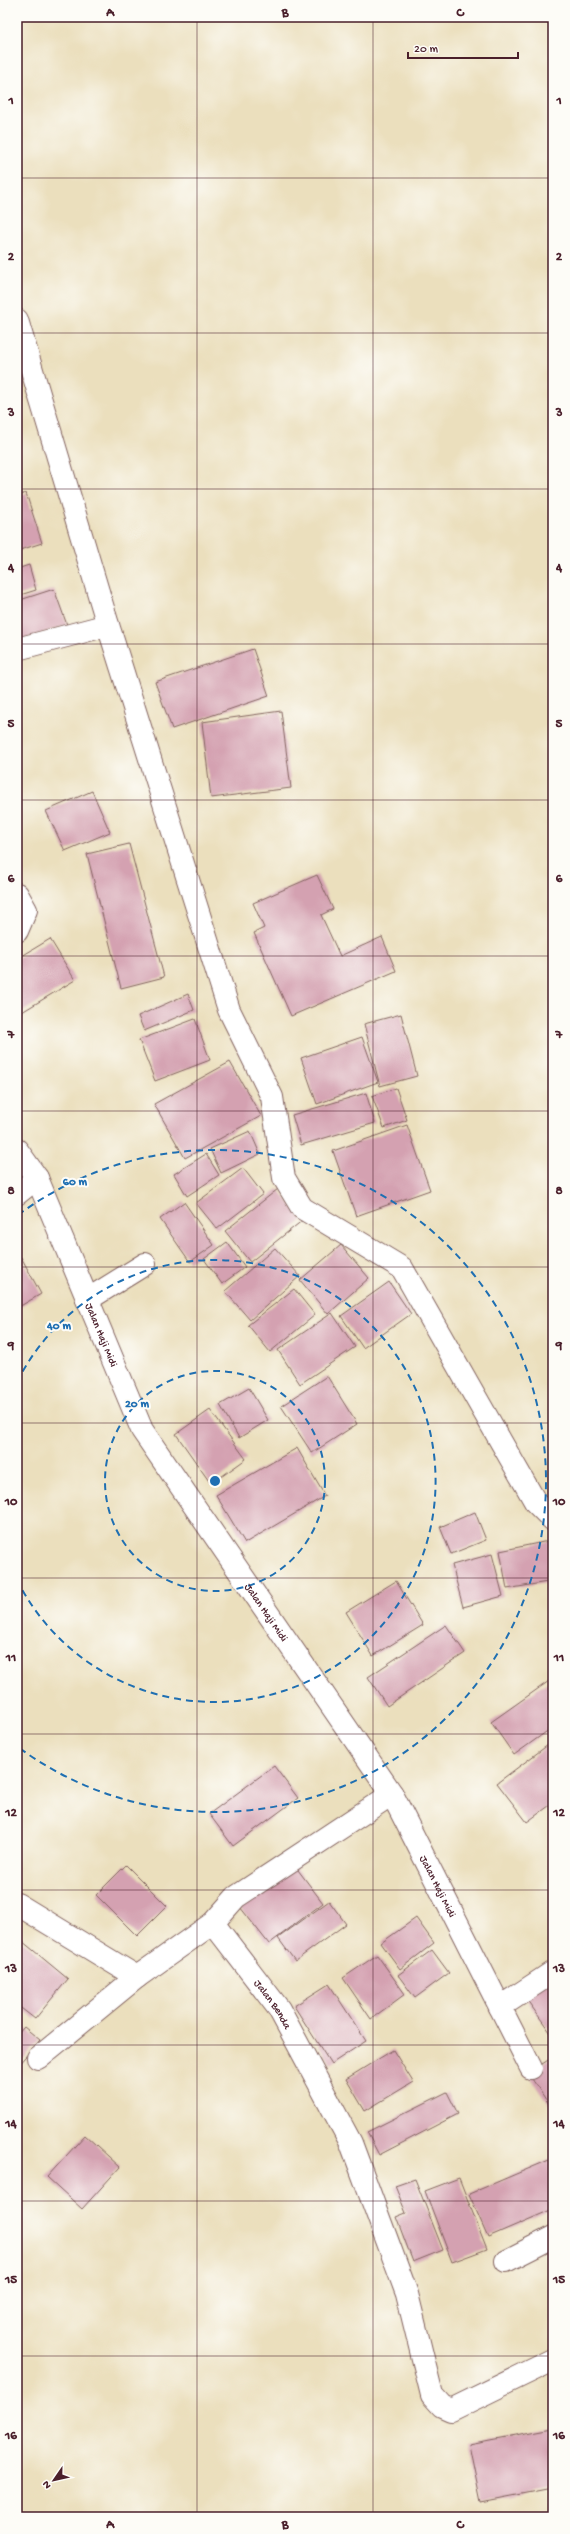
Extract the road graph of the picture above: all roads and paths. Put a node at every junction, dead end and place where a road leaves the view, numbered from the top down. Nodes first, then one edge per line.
1 (17, 320) edge
2 (108, 625) junction
3 (17, 649) edge
4 (17, 894) edge
5 (17, 931) edge
6 (17, 1150) edge
7 (37, 1178) junction
8 (17, 1194) edge
9 (145, 1264) dead end
10 (87, 1300) junction
11 (553, 1520) edge
12 (392, 1794) junction
13 (17, 1904) edge
14 (213, 1923) junction
15 (553, 1972) edge
16 (137, 1977) junction
17 (500, 2007) junction
18 (38, 2058) dead end
19 (531, 2068) dead end
20 (553, 2237) edge
21 (506, 2261) dead end
22 (553, 2360) edge

1 - 2 street
2 - 3 street
2 - 11 street
4 - 5 street
6 - 7 street, Jalan Haji Midi
7 - 8 street
7 - 10 street, Jalan Haji Midi
9 - 10 street
10 - 12 street, Jalan Haji Midi
12 - 14 street
12 - 17 street, Jalan Haji Midi
13 - 16 street
14 - 16 street
14 - 22 street, Jalan Benda
15 - 17 street
16 - 18 street
17 - 19 street, Jalan Haji Midi
20 - 21 street

